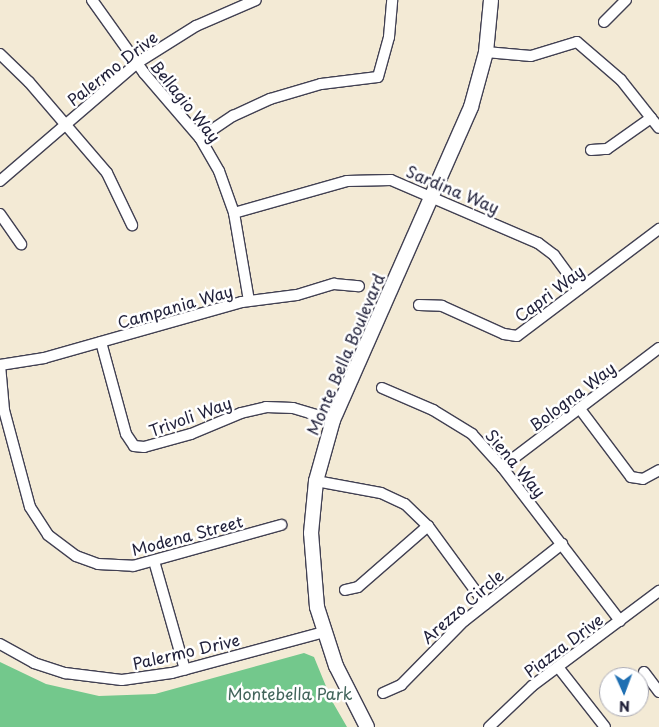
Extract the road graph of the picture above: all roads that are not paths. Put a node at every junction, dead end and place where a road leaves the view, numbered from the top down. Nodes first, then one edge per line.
1 (92, 0) edge
2 (256, 0) edge
3 (392, 0) edge
4 (491, 0) edge
5 (626, 0) edge
6 (604, 22) dead end
7 (486, 52) junction
8 (0, 54) edge
9 (137, 63) junction
10 (651, 118) junction
11 (65, 124) junction
12 (659, 128) edge
13 (200, 138) junction
14 (591, 150) dead end
15 (0, 181) edge
16 (432, 196) junction
17 (234, 213) junction
18 (0, 214) edge
19 (132, 225) dead end
20 (659, 229) edge
21 (21, 244) dead end
22 (359, 286) dead end
23 (579, 289) junction
24 (249, 301) junction
25 (418, 305) dead end
26 (100, 342) junction
27 (659, 348) edge
28 (0, 365) edge
29 (382, 388) dead end
30 (580, 409) junction
31 (333, 420) junction
32 (502, 467) junction
33 (659, 470) edge
34 (316, 481) junction
35 (280, 525) dead end
36 (428, 526) junction
37 (562, 544) junction
38 (154, 561) junction
39 (345, 590) dead end
40 (659, 591) edge
41 (485, 604) junction
42 (620, 621) junction
43 (324, 632) junction
44 (0, 644) edge
45 (558, 667) junction
46 (185, 670) junction
47 (649, 679) edge
48 (659, 692) edge
49 (383, 693) dead end
50 (367, 727) edge
51 (489, 727) edge
52 (605, 727) edge

1 - 9 street, Bellagio Way
2 - 9 street, Palermo Drive
3 - 13 street
4 - 7 street, Monte Bella Boulevard
5 - 6 street
7 - 10 street
7 - 16 street, Monte Bella Boulevard
8 - 11 street
9 - 11 street, Palermo Drive
9 - 13 street, Bellagio Way
10 - 12 street
10 - 14 street
11 - 15 street, Palermo Drive
11 - 19 street
13 - 17 street, Bellagio Way
16 - 17 street, Sardina Way
16 - 23 street, Sardina Way
16 - 31 street, Monte Bella Boulevard
17 - 24 street, Bellagio Way
18 - 21 street
20 - 23 street, Capri Way
22 - 24 street, Campania Way
23 - 25 street, Capri Way
24 - 26 street, Campania Way
26 - 28 street, Campania Way
26 - 31 street, Trivoli Way
27 - 30 street, Bologna Way
28 - 38 street, Modena Street
29 - 32 street, Siena Way
30 - 32 street, Bologna Way
30 - 33 street
31 - 34 street, Monte Bella Boulevard
32 - 37 street, Siena Way
34 - 36 street
34 - 43 street, Monte Bella Boulevard
35 - 38 street, Modena Street
36 - 39 street
36 - 41 street
37 - 41 street, Arezzo Circle
37 - 42 street, Siena Way
38 - 46 street
40 - 42 street, Piazza Drive
41 - 49 street, Arezzo Circle
42 - 45 street, Piazza Drive
43 - 46 street, Palermo Drive
43 - 50 street, Monte Bella Boulevard
44 - 46 street, Palermo Drive
45 - 51 street, Piazza Drive
45 - 52 street
47 - 48 street

